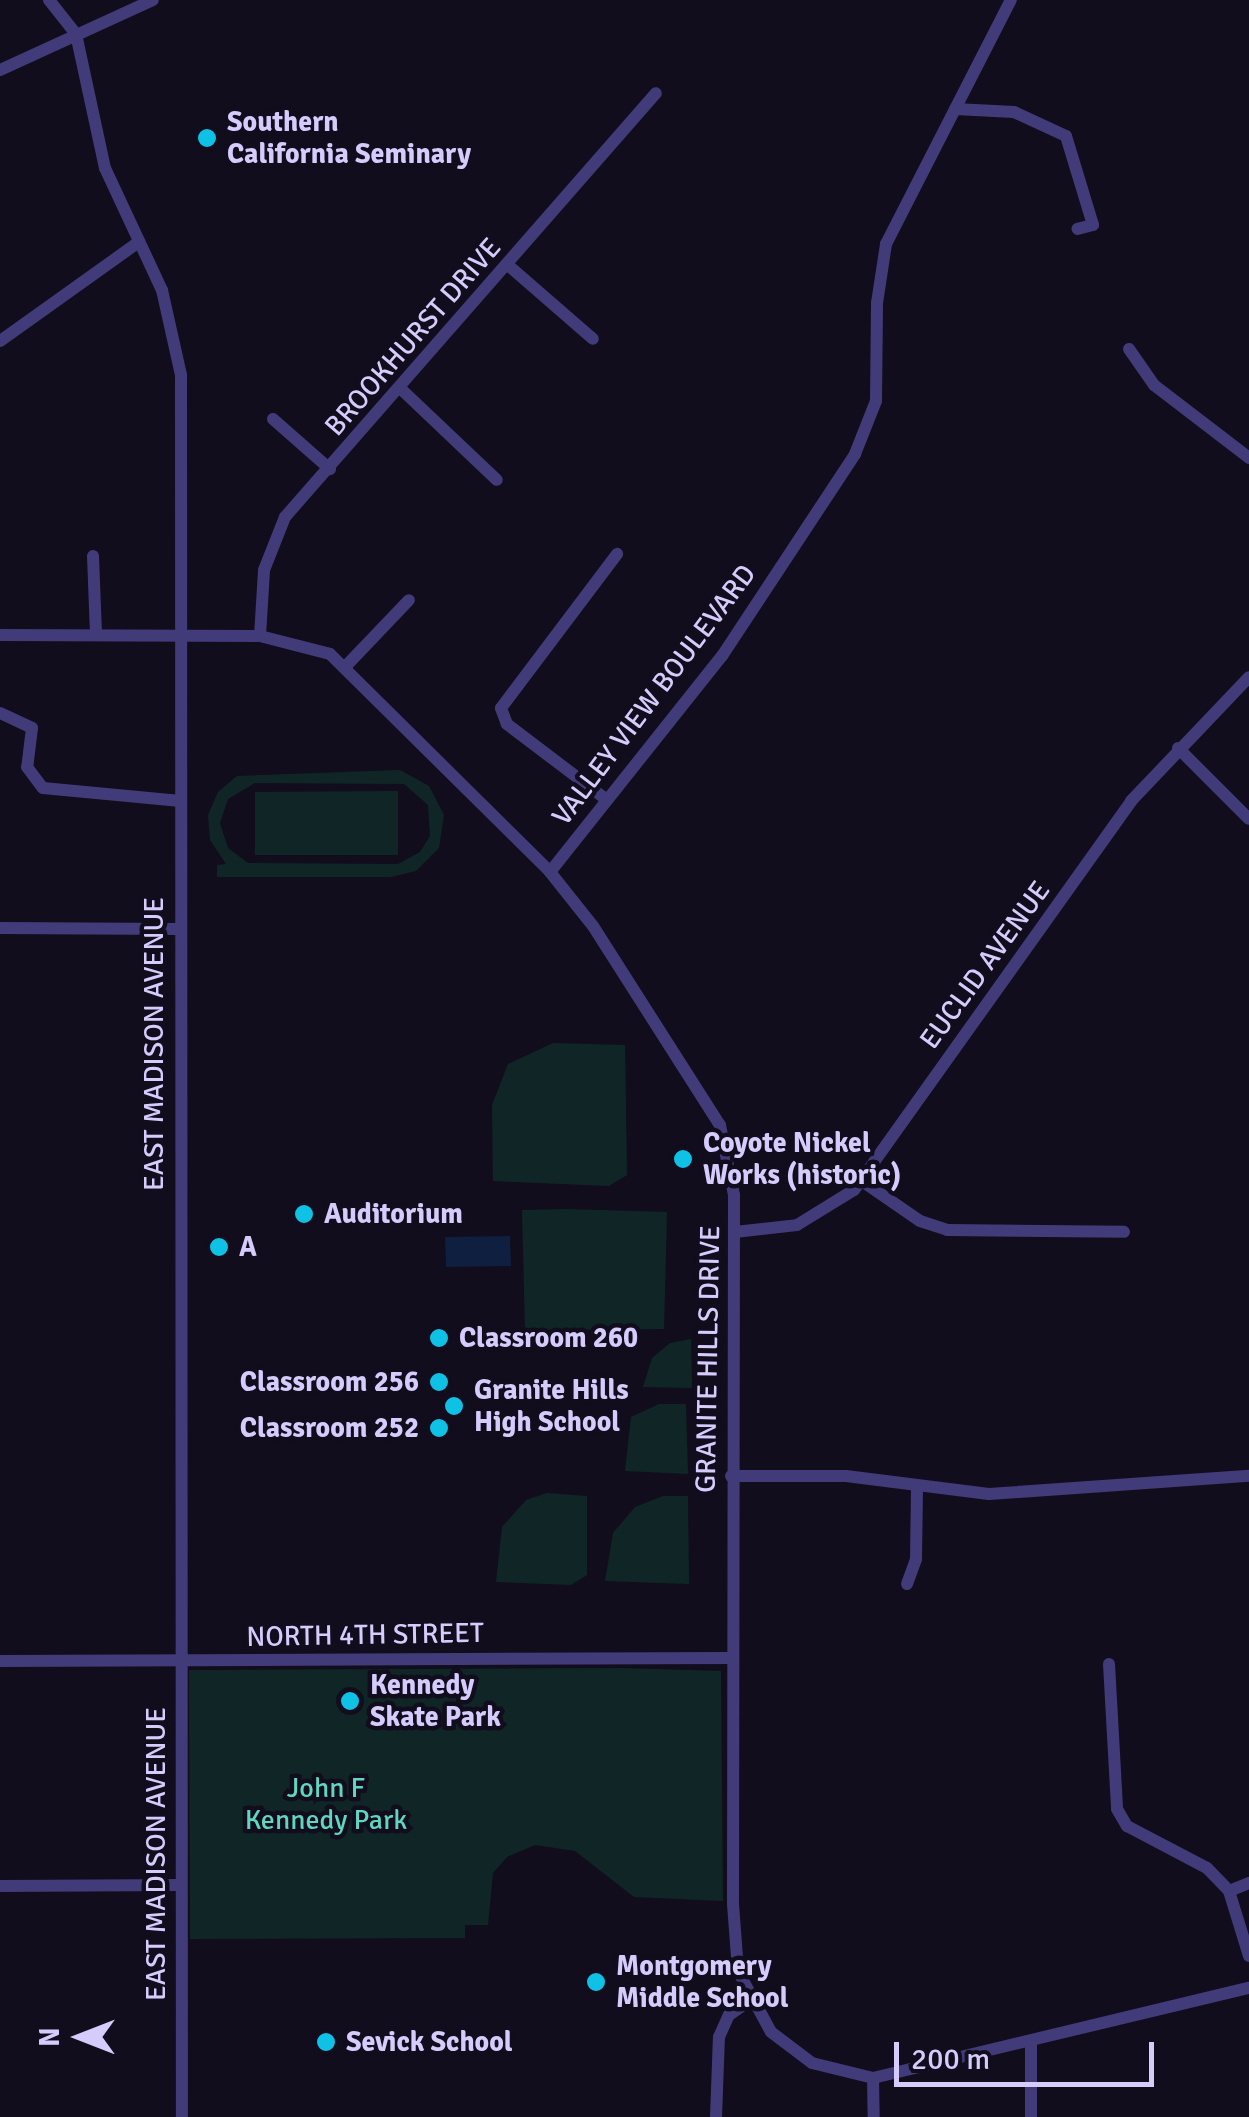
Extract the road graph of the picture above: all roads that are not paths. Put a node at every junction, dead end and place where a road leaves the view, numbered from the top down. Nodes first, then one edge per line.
1 (49, 0) edge
2 (153, 0) edge
3 (1010, 0) edge
4 (76, 34) junction
5 (0, 70) edge
6 (656, 93) dead end
7 (955, 108) junction
8 (1077, 230) dead end
9 (138, 242) junction
10 (509, 266) junction
11 (593, 339) dead end
12 (0, 341) edge
13 (1128, 349) dead end
14 (401, 389) junction
15 (273, 419) dead end
16 (1249, 458) edge
17 (330, 469) junction
18 (497, 480) dead end
19 (618, 554) dead end
20 (93, 556) dead end
21 (408, 600) dead end
22 (179, 632) junction
23 (0, 635) edge
24 (96, 635) junction
25 (260, 636) junction
26 (346, 666) junction
27 (1249, 677) edge
28 (0, 713) edge
29 (1178, 748) junction
30 (180, 800) junction
31 (607, 800) junction
32 (1249, 819) edge
33 (550, 872) junction
34 (0, 928) edge
35 (179, 928) junction
36 (862, 1181) junction
37 (735, 1232) junction
38 (1124, 1232) dead end
39 (730, 1476) junction
40 (1249, 1476) edge
41 (916, 1488) junction
42 (906, 1584) dead end
43 (731, 1658) junction
44 (0, 1660) edge
45 (180, 1661) junction
46 (1108, 1664) dead end
47 (1249, 1883) edge
48 (181, 1885) junction
49 (0, 1886) edge
50 (1229, 1892) junction
51 (1249, 1956) edge
52 (1249, 1988) edge
53 (749, 2001) junction
54 (1031, 2042) junction
55 (874, 2078) junction
56 (182, 2117) edge
57 (716, 2117) edge
58 (874, 2117) edge
59 (1031, 2117) edge

1 - 4 street, EAST MADISON AVENUE
2 - 4 street
3 - 7 street, VALLEY VIEW BOULEVARD
4 - 5 street
4 - 9 street, EAST MADISON AVENUE
6 - 10 street, BROOKHURST DRIVE
7 - 8 street
7 - 31 street, VALLEY VIEW BOULEVARD
9 - 12 street
9 - 22 street, EAST MADISON AVENUE
10 - 11 street
10 - 14 street, BROOKHURST DRIVE
13 - 16 street
14 - 17 street, BROOKHURST DRIVE
14 - 18 street
15 - 17 street
17 - 25 street, BROOKHURST DRIVE
19 - 31 street
20 - 24 street
21 - 26 street
22 - 24 street, GRANITE HILLS DRIVE
22 - 25 street, GRANITE HILLS DRIVE
22 - 30 street, EAST MADISON AVENUE
23 - 24 street, GRANITE HILLS DRIVE
25 - 26 street, GRANITE HILLS DRIVE
26 - 33 street, GRANITE HILLS DRIVE
27 - 29 street, EUCLID AVENUE
28 - 30 street
29 - 32 street
29 - 36 street, EUCLID AVENUE
30 - 35 street, EAST MADISON AVENUE
31 - 33 street, VALLEY VIEW BOULEVARD
33 - 37 street, GRANITE HILLS DRIVE
34 - 35 street
35 - 45 street, EAST MADISON AVENUE
36 - 37 street, EUCLID AVENUE
36 - 38 street
37 - 39 street, GRANITE HILLS DRIVE
39 - 41 street
39 - 43 street, GRANITE HILLS DRIVE
40 - 41 street
41 - 42 street
43 - 45 street, NORTH 4TH STREET
43 - 53 street, GRANITE HILLS DRIVE
44 - 45 street, NORTH 4TH STREET
45 - 48 street, EAST MADISON AVENUE
46 - 50 street
47 - 50 street
48 - 49 street
48 - 56 street, EAST MADISON AVENUE
50 - 51 street
52 - 54 street, GRANITE HILLS DRIVE
53 - 55 street, GRANITE HILLS DRIVE
53 - 57 street
54 - 55 street, GRANITE HILLS DRIVE
54 - 59 street
55 - 58 street

